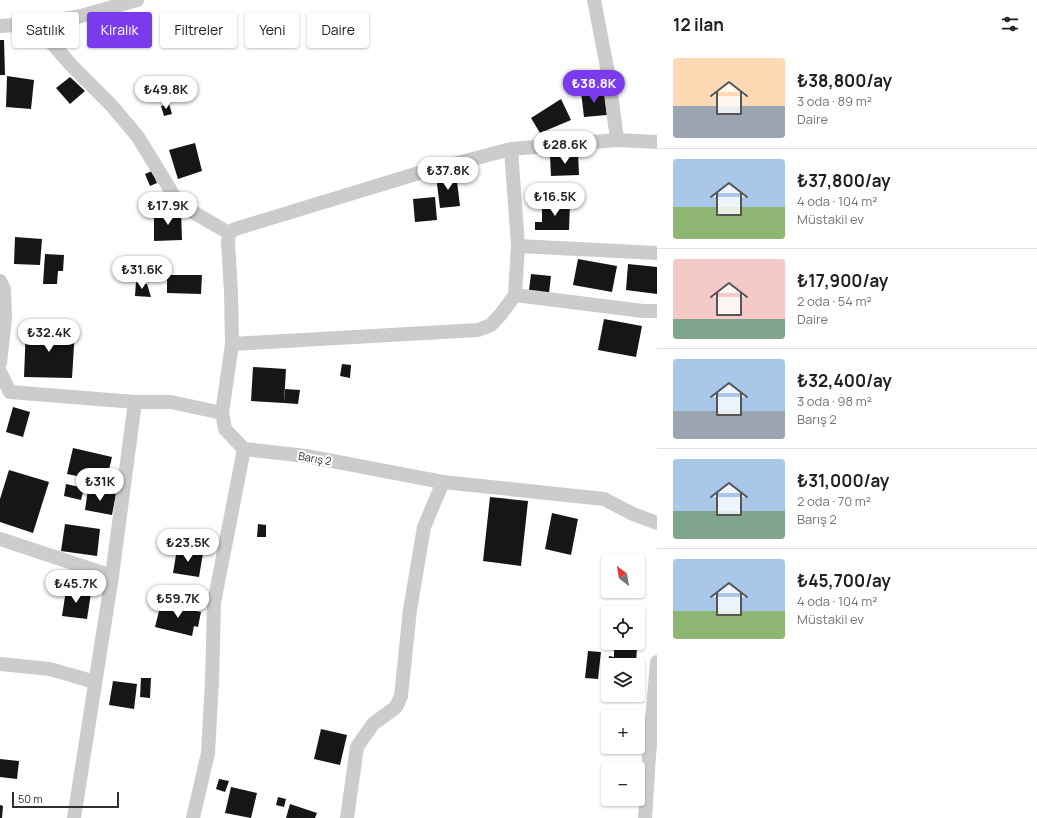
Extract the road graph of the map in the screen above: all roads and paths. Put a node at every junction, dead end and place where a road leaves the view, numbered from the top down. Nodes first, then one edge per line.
1 (137, 0) edge
2 (594, 0) edge
3 (79, 16) edge
4 (12, 25) edge
5 (0, 26) edge
6 (56, 48) edge
7 (617, 140) junction
8 (657, 142) edge
9 (511, 149) junction
10 (229, 233) junction
11 (518, 246) junction
12 (657, 253) edge
13 (0, 281) edge
14 (516, 295) junction
15 (657, 311) edge
16 (2, 318) edge
17 (232, 344) junction
18 (0, 363) edge
19 (0, 372) edge
20 (3, 388) edge
21 (135, 402) junction
22 (222, 413) junction
23 (244, 449) junction
24 (443, 482) junction
25 (657, 523) edge
26 (0, 539) edge
27 (112, 576) junction
28 (657, 662) edge
29 (0, 664) edge
30 (95, 682) junction
31 (74, 818) edge
32 (192, 818) edge
33 (346, 818) edge
34 (645, 818) edge

1 - 3 street
2 - 7 street
4 - 5 street
6 - 10 street
7 - 8 street
7 - 9 street
9 - 10 street
9 - 11 street
10 - 17 street
11 - 12 street
11 - 14 street
13 - 16 street
14 - 15 street
14 - 17 street
16 - 18 street
17 - 22 street
19 - 20 street
20 - 21 street
21 - 22 street
21 - 27 street
22 - 23 street
23 - 24 street, Barış 2
23 - 32 street
24 - 25 street, Barış 2
24 - 33 street
26 - 27 street
27 - 30 street
28 - 34 street
29 - 30 street
30 - 31 street

